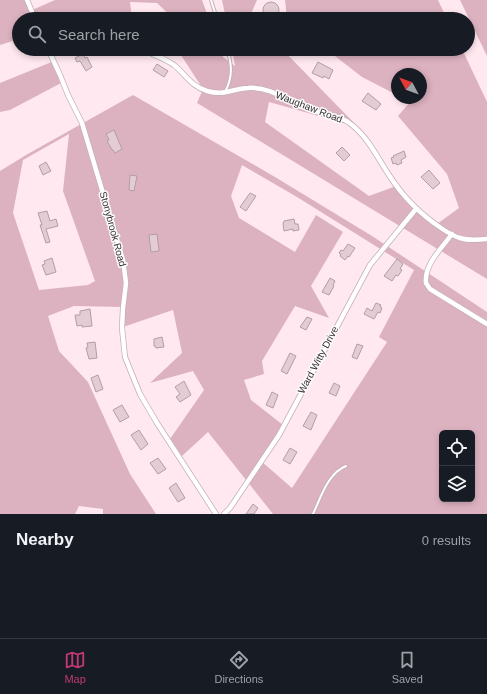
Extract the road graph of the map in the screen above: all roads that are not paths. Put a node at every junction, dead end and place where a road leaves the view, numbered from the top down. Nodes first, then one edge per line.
1 (27, 0) edge
2 (211, 0) edge
3 (32, 12) edge
4 (215, 12) edge
5 (51, 56) edge
6 (158, 56) edge
7 (229, 56) edge
8 (225, 93) junction
9 (416, 209) junction
10 (452, 234) junction
11 (487, 239) edge
12 (487, 324) edge
13 (346, 466) dead end
14 (216, 514) edge
15 (224, 514) edge
16 (313, 514) edge

1 - 3 street
2 - 4 lane
5 - 14 street, Stonybrook Road
6 - 8 street, Waughaw Road
7 - 8 lane
8 - 9 street, Waughaw Road
9 - 10 street, Waughaw Road
9 - 15 street, Ward Witty Drive
10 - 11 street, Waughaw Road
10 - 12 street
13 - 16 lane

